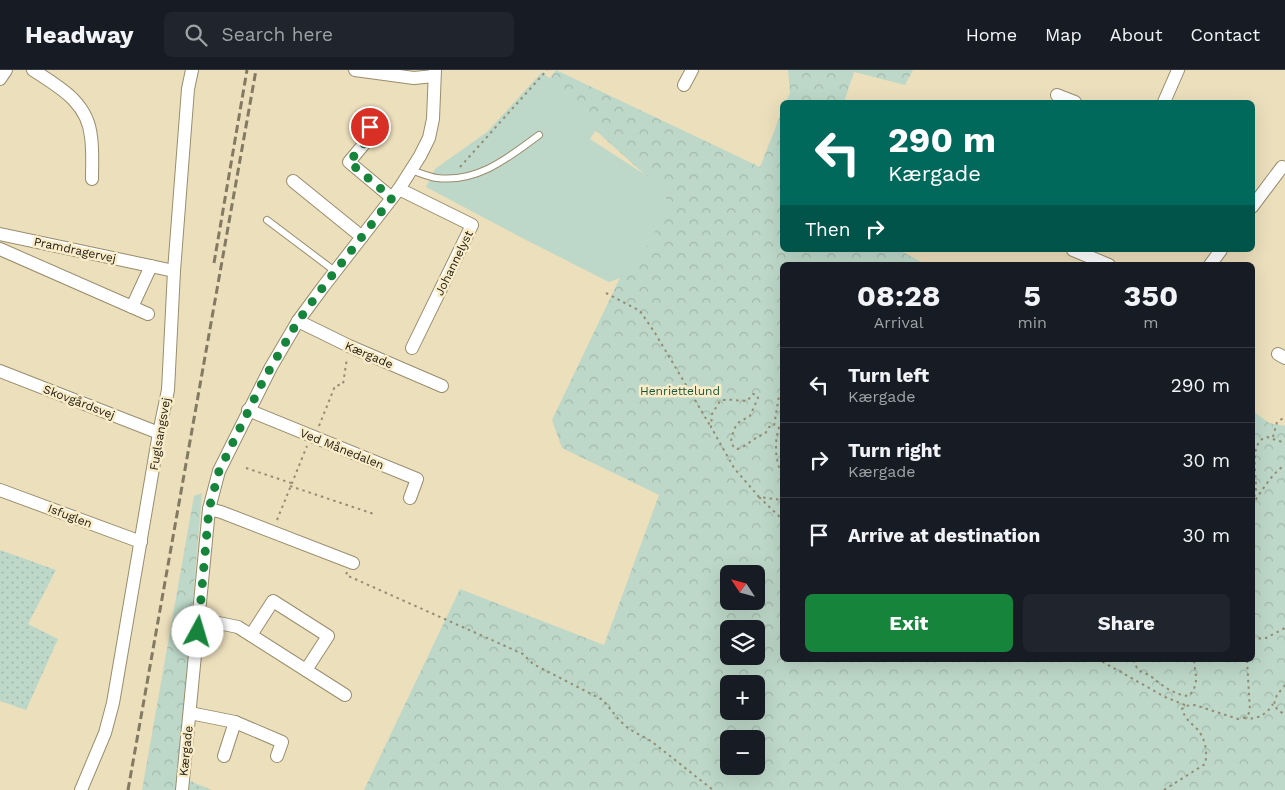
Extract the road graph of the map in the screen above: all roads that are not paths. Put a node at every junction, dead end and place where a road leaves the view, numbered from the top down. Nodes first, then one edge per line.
1 (6, 70) edge
2 (33, 70) edge
3 (192, 70) edge
4 (355, 70) edge
5 (692, 70) edge
6 (1178, 70) edge
7 (434, 73) edge
8 (0, 79) edge
9 (684, 85) dead end
10 (1057, 95) dead end
11 (1070, 100) edge
12 (1165, 100) edge
13 (371, 116) dead end
14 (539, 135) dead end
15 (1282, 167) dead end
16 (411, 170) junction
17 (92, 179) dead end
18 (293, 181) dead end
19 (396, 194) junction
20 (1255, 203) edge
21 (267, 220) dead end
22 (0, 234) edge
23 (362, 237) junction
24 (0, 249) edge
25 (1080, 252) edge
26 (1102, 258) edge
27 (151, 266) junction
28 (174, 271) junction
29 (336, 272) junction
30 (132, 307) junction
31 (148, 314) dead end
32 (298, 321) junction
33 (412, 348) dead end
34 (0, 371) edge
35 (442, 386) dead end
36 (248, 410) junction
37 (159, 433) junction
38 (0, 490) edge
39 (410, 498) dead end
40 (209, 509) junction
41 (141, 542) junction
42 (353, 564) road end
43 (199, 619) junction
44 (251, 635) junction
45 (306, 670) junction
46 (345, 695) dead end
47 (190, 713) junction
48 (235, 722) junction
49 (224, 756) dead end
50 (277, 756) dead end
51 (81, 790) edge
52 (182, 790) edge

1 - 8 street
2 - 17 street
3 - 28 street, Fuglsangsvej
4 - 7 street
5 - 9 street
6 - 12 street
7 - 16 street, Kærgade
10 - 11 street
13 - 19 street
14 - 16 lane
15 - 20 street
16 - 19 street, Kærgade
18 - 23 street
19 - 23 street, Kærgade
19 - 33 street, Johannelyst
21 - 29 lane
22 - 27 street, Pramdragervej
23 - 29 street, Kærgade
24 - 30 street, Pramdragervej
25 - 26 street
27 - 28 street, Pramdragervej
27 - 30 street
28 - 37 street, Fuglsangsvej
29 - 32 street, Kærgade
30 - 31 street, Pramdragervej
32 - 35 street, Kærgade
32 - 36 street, Kærgade
34 - 37 street, Skovgårdsvej
36 - 39 street, Ved Månedalen
36 - 40 street, Kærgade
37 - 41 street, Fuglsangsvej
38 - 41 street, Isfuglen
40 - 42 street
40 - 43 street, Kærgade
41 - 51 street, Fuglsangsvej
43 - 44 street
43 - 47 street, Kærgade
44 - 45 street
44 - 45 street
45 - 46 street
47 - 48 street, Kærgade
47 - 52 street, Kærgade
48 - 49 street
48 - 50 street, Kærgade

